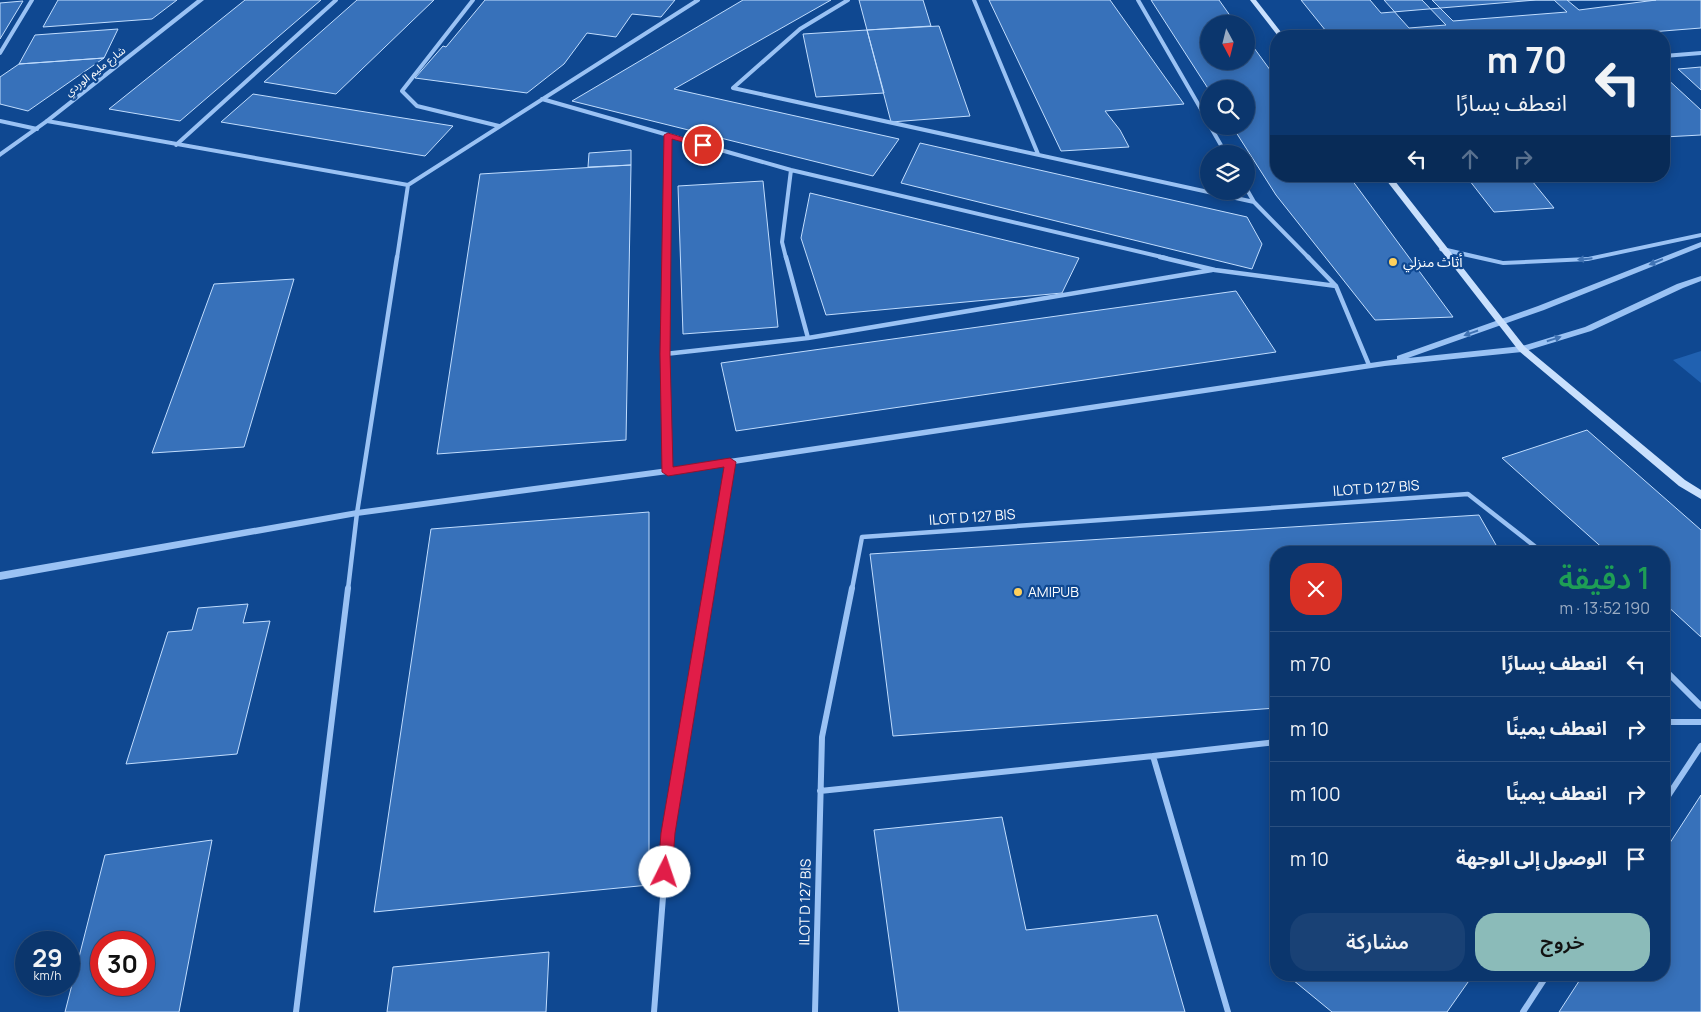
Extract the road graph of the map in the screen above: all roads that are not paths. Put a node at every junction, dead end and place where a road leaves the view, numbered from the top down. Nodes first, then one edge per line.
1 (32, 0) edge
2 (201, 0) edge
3 (336, 0) edge
4 (474, 0) edge
5 (698, 0) edge
6 (848, 0) edge
7 (974, 0) edge
8 (1138, 0) edge
9 (1253, 0) edge
10 (1276, 30) edge
11 (1701, 53) edge
12 (0, 54) edge
13 (1670, 56) edge
14 (542, 99) junction
15 (1200, 108) edge
16 (0, 121) edge
17 (48, 121) junction
18 (499, 126) junction
19 (36, 129) junction
20 (668, 135) junction
21 (176, 145) junction
22 (1038, 154) junction
23 (0, 155) edge
24 (791, 170) junction
25 (1393, 182) edge
26 (408, 185) junction
27 (1254, 202) joint
28 (1701, 235) edge
29 (1701, 244) edge
30 (1443, 249) junction
31 (1215, 270) junction
32 (1701, 278) edge
33 (1336, 286) junction
34 (1502, 322) junction
35 (808, 338) junction
36 (1522, 349) junction
37 (665, 354) junction
38 (1385, 363) junction
39 (1369, 366) junction
40 (730, 462) junction
41 (668, 472) junction
42 (1701, 495) edge
43 (357, 513) junction
44 (1534, 546) edge
45 (0, 576) edge
46 (1670, 675) edge
47 (1701, 706) edge
48 (1670, 722) edge
49 (1701, 722) edge
50 (1270, 743) edge
51 (1701, 746) edge
52 (1153, 756) junction
53 (820, 791) junction
54 (1670, 793) edge
55 (1543, 981) edge
56 (296, 1012) edge
57 (654, 1012) edge
58 (815, 1012) edge
59 (1228, 1012) edge
60 (1523, 1012) edge

1 - 12 street
2 - 17 street, شارع مليم الوردي
3 - 21 street
4 - 18 street
5 - 14 street
6 - 22 street
7 - 22 street
8 - 15 street
9 - 10 main road
11 - 13 street
14 - 18 street
14 - 20 street
16 - 19 street
17 - 19 street, شارع مليم الوردي
17 - 21 street
18 - 26 street
19 - 23 street, شارع مليم الوردي
20 - 24 street
20 - 37 street
21 - 26 street
22 - 27 street
24 - 31 street
24 - 35 street
25 - 30 main road
26 - 43 street
27 - 33 street
28 -> 30 street
29 -> 34 street
30 - 34 main road
31 - 33 street
31 - 35 street
36 -> 32 street
33 - 39 street
34 - 36 main road
34 -> 38 street
35 - 37 street
36 - 38 street
36 - 42 main road
37 - 41 street
38 - 39 street
39 - 40 street
40 - 41 street
40 - 57 street
41 - 43 street
43 - 45 street
43 - 56 street
44 - 53 street, ILOT D 127 BIS
46 - 47 street
48 - 49 street
50 - 52 street
51 - 54 street
52 - 53 street
52 - 59 street
53 - 58 street, ILOT D 127 BIS
55 - 60 street

